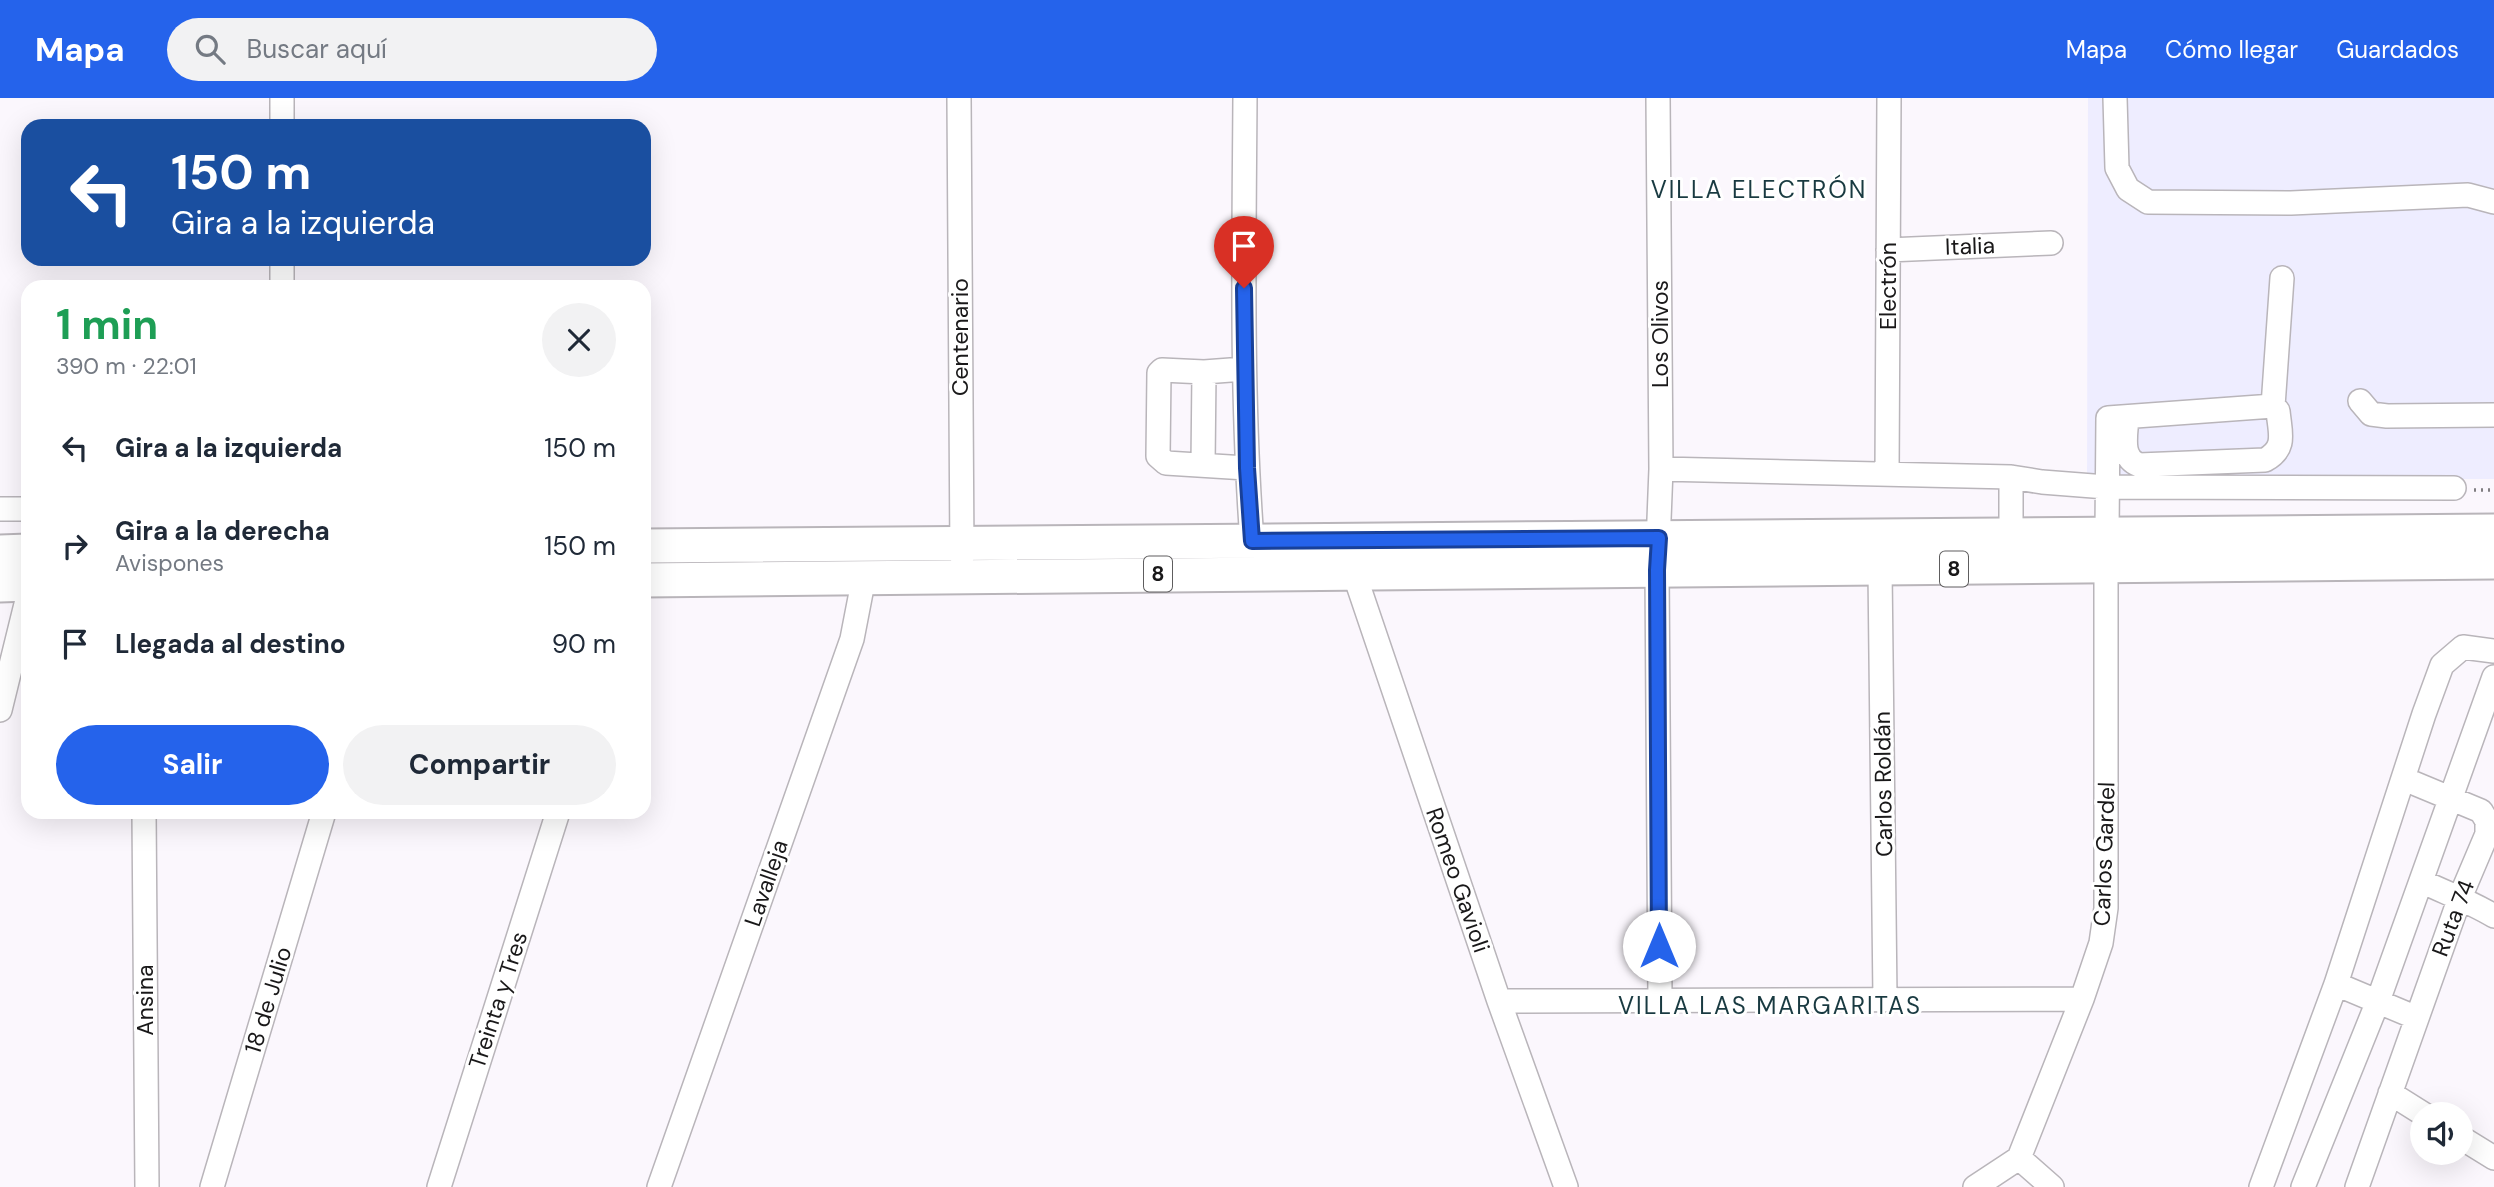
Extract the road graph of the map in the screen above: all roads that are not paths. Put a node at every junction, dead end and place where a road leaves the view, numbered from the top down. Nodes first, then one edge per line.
1 (282, 98) edge
2 (958, 98) edge
3 (1245, 98) edge
4 (1658, 98) edge
5 (1889, 98) edge
6 (2115, 98) edge
7 (282, 119) edge
8 (2494, 202) edge
9 (2052, 243) dead end
10 (1888, 250) junction
11 (2282, 278) dead end
12 (1244, 369) junction
13 (1204, 372) junction
14 (2360, 401) dead end
15 (2273, 406) junction
16 (2494, 415) edge
17 (2127, 417) junction
18 (1203, 464) junction
19 (1247, 468) junction
20 (1661, 469) junction
21 (1887, 474) junction
22 (2011, 477) junction
23 (2106, 487) junction
24 (2454, 488) dead end
25 (0, 509) edge
26 (21, 509) edge
27 (2107, 531) junction
28 (2494, 531) edge
29 (2011, 534) junction
30 (1252, 541) junction
31 (651, 546) edge
32 (21, 551) edge
33 (0, 552) edge
34 (1658, 554) junction
35 (962, 560) junction
36 (2494, 562) edge
37 (2106, 567) junction
38 (1880, 569) junction
39 (1354, 573) junction
40 (863, 577) junction
41 (651, 580) edge
42 (21, 584) edge
43 (0, 585) edge
44 (21, 624) edge
45 (2494, 651) edge
46 (2494, 677) edge
47 (0, 710) edge
48 (2404, 779) junction
49 (2452, 797) junction
50 (144, 819) edge
51 (322, 819) edge
52 (556, 819) edge
53 (2421, 881) junction
54 (2459, 900) junction
55 (2494, 916) edge
56 (2336, 984) junction
57 (1885, 998) junction
58 (1660, 999) junction
59 (2082, 999) junction
60 (1499, 1000) junction
61 (2378, 1001) junction
62 (2417, 1018) junction
63 (2390, 1093) junction
64 (2410, 1106) edge
65 (2473, 1145) edge
66 (2019, 1158) junction
67 (2494, 1158) edge
68 (147, 1187) edge
69 (212, 1187) edge
70 (439, 1187) edge
71 (659, 1187) edge
72 (1566, 1187) edge
73 (1975, 1187) edge
74 (2052, 1187) edge
75 (2262, 1187) edge
76 (2303, 1187) edge
77 (2357, 1187) edge

1 - 7 street
2 - 35 street, Centenario
3 - 12 street
4 - 20 street, Los Olivos
5 - 10 street, Electrón
6 - 8 street
9 - 10 street, Italia
10 - 21 street, Electrón
11 - 15 street
12 - 13 street
12 - 19 street
13 - 18 street
13 - 18 street
14 - 16 street
15 - 17 street
15 - 17 street
17 - 23 street
18 - 19 street
19 - 30 street
20 - 21 street
20 - 34 street, Los Olivos
21 - 22 street
22 - 23 street
22 - 29 street
23 - 24 street
23 - 27 street
25 - 26 street
27 - 28 highway, 8
27 - 29 highway, 8
29 - 34 highway, 8
30 - 34 highway, 8
30 - 35 highway, 8
31 - 35 highway, 8
32 - 33 highway
34 - 38 highway, 8
34 - 39 highway, 8
34 - 58 street, Los Olivos
35 - 39 highway, 8
35 - 40 highway, 8
36 - 37 highway, 8
37 - 38 highway, 8
37 - 59 street, Carlos Gardel
38 - 57 street, Carlos Roldán
39 - 60 street, Romeo Gavioli
40 - 41 highway, 8
40 - 71 street, Lavalleja
42 - 43 highway
44 - 47 street
45 - 48 street
46 - 49 street, Ruta 74
48 - 49 street, Ruta 74
48 - 56 street
49 - 53 street, Ruta 74
49 - 54 street, Ruta 74
50 - 68 street, Ansina
51 - 69 street, 18 de Julio
52 - 70 street, Treinta y Tres
53 - 54 street
53 - 61 street, Ruta 74
54 - 55 street
54 - 62 street, Ruta 74
56 - 61 street
56 - 75 street
57 - 58 street
57 - 59 street
58 - 60 street
59 - 66 street, Carlos Gardel
60 - 72 street, Romeo Gavioli
61 - 62 street
61 - 76 street, Ruta 74
62 - 63 street, Ruta 74
63 - 64 street
63 - 77 street, Ruta 74
65 - 67 street
66 - 73 street
66 - 74 street

